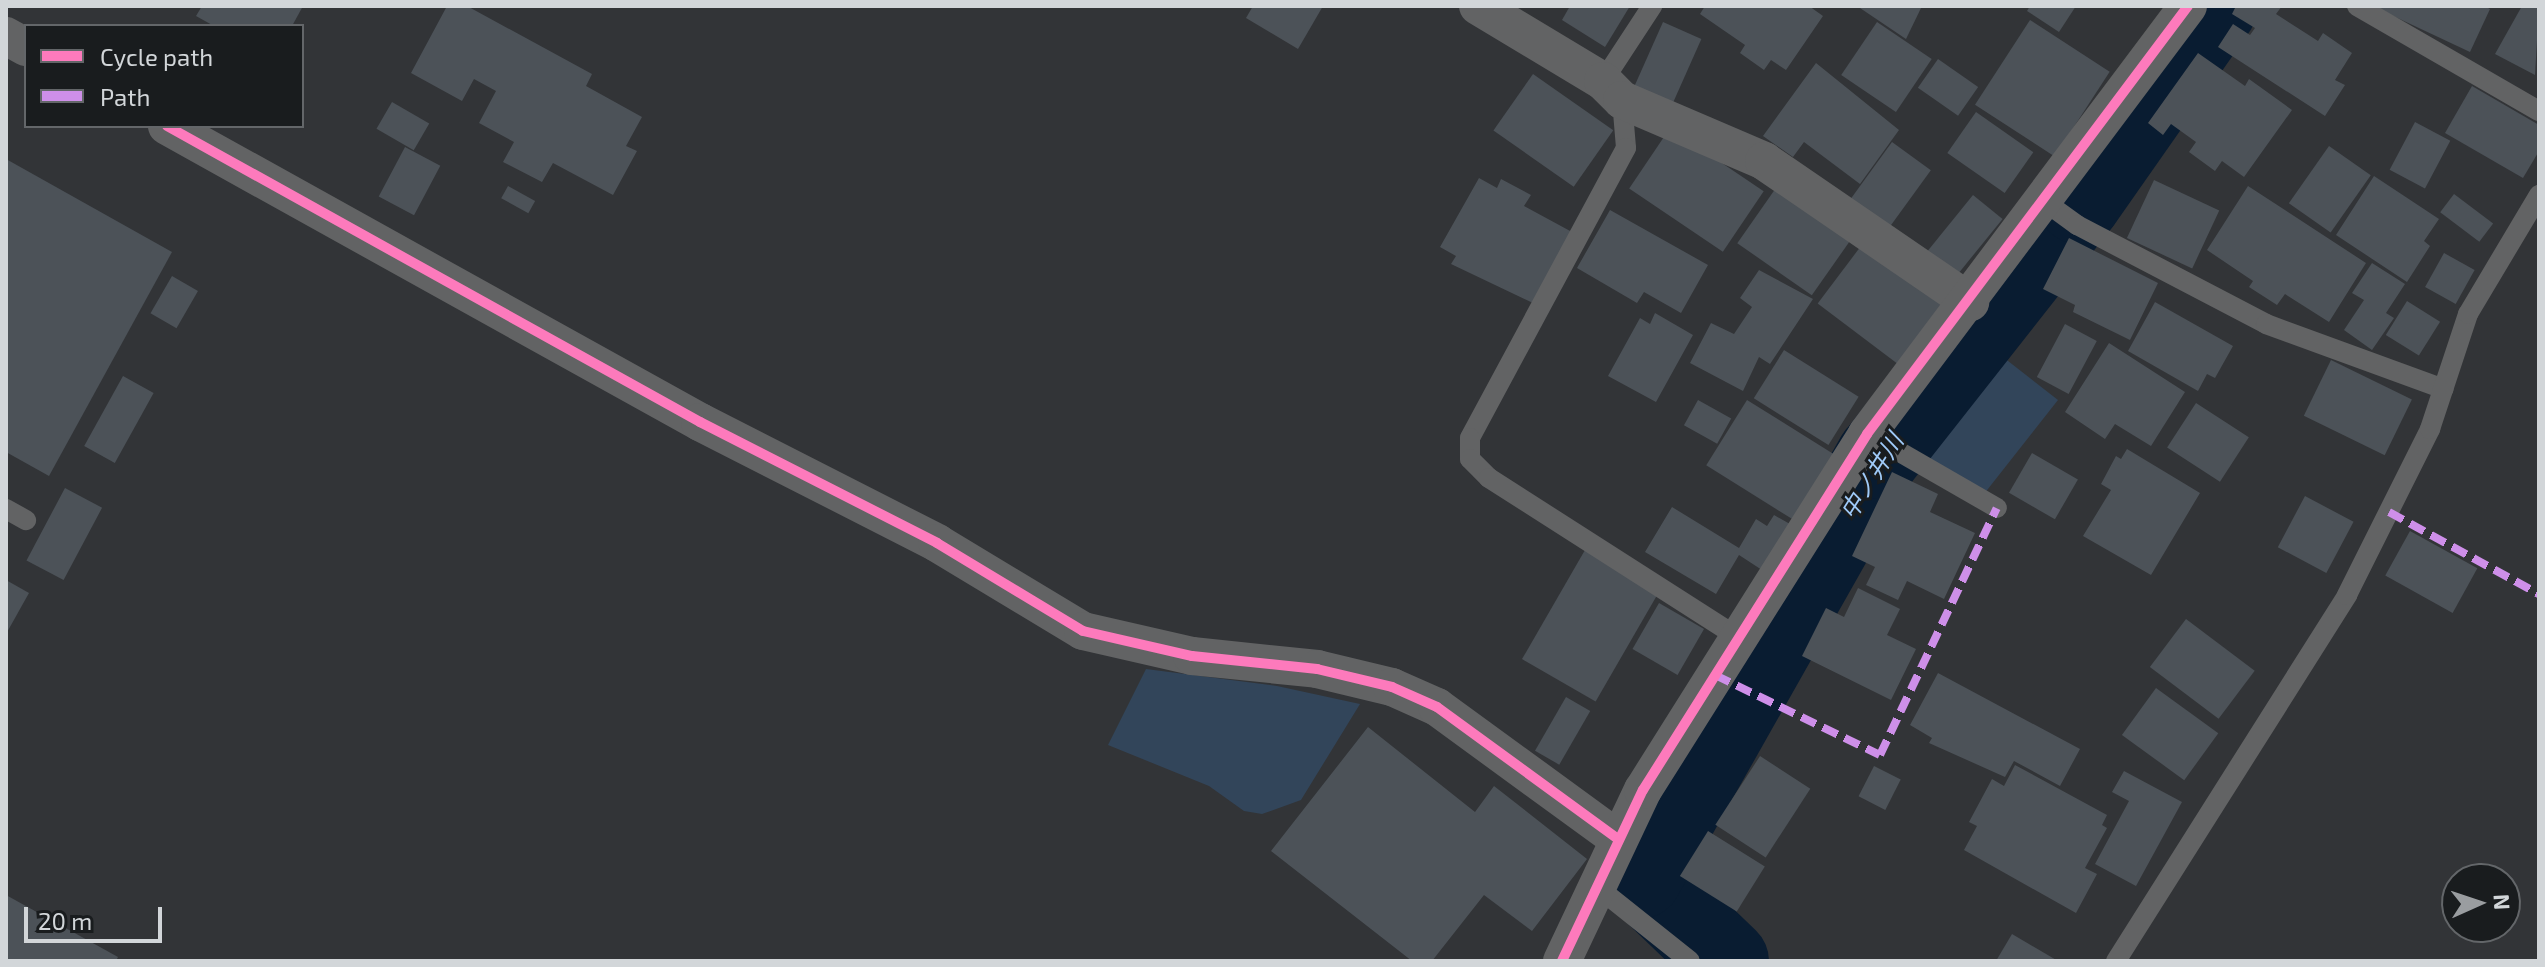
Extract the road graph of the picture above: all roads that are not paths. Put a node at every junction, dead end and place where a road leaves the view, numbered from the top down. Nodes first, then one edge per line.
1 (1478, 6) edge
2 (1652, 6) edge
3 (2188, 6) edge
4 (2357, 6) edge
5 (6, 36) edge
6 (24, 46) edge
7 (1612, 90) junction
8 (2539, 111) edge
9 (171, 128) edge
10 (2539, 195) edge
11 (2052, 206) junction
12 (1970, 302) junction
13 (2444, 389) junction
14 (1883, 437) junction
15 (1997, 508) dead end
16 (6, 509) edge
17 (26, 520) dead end
18 (1741, 639) junction
19 (1618, 839) junction
20 (1596, 886) junction
21 (1562, 961) edge
22 (1690, 961) edge
23 (2116, 961) edge

1 - 7 street
2 - 7 lane
3 - 11 street
4 - 8 lane
5 - 6 street
7 - 12 street
7 - 18 lane
9 - 19 street
10 - 13 lane
11 - 12 street
11 - 13 lane
12 - 14 street
13 - 23 lane
14 - 15 lane
14 - 18 street
16 - 17 lane
18 - 19 street
19 - 20 street
20 - 21 street
20 - 22 lane

